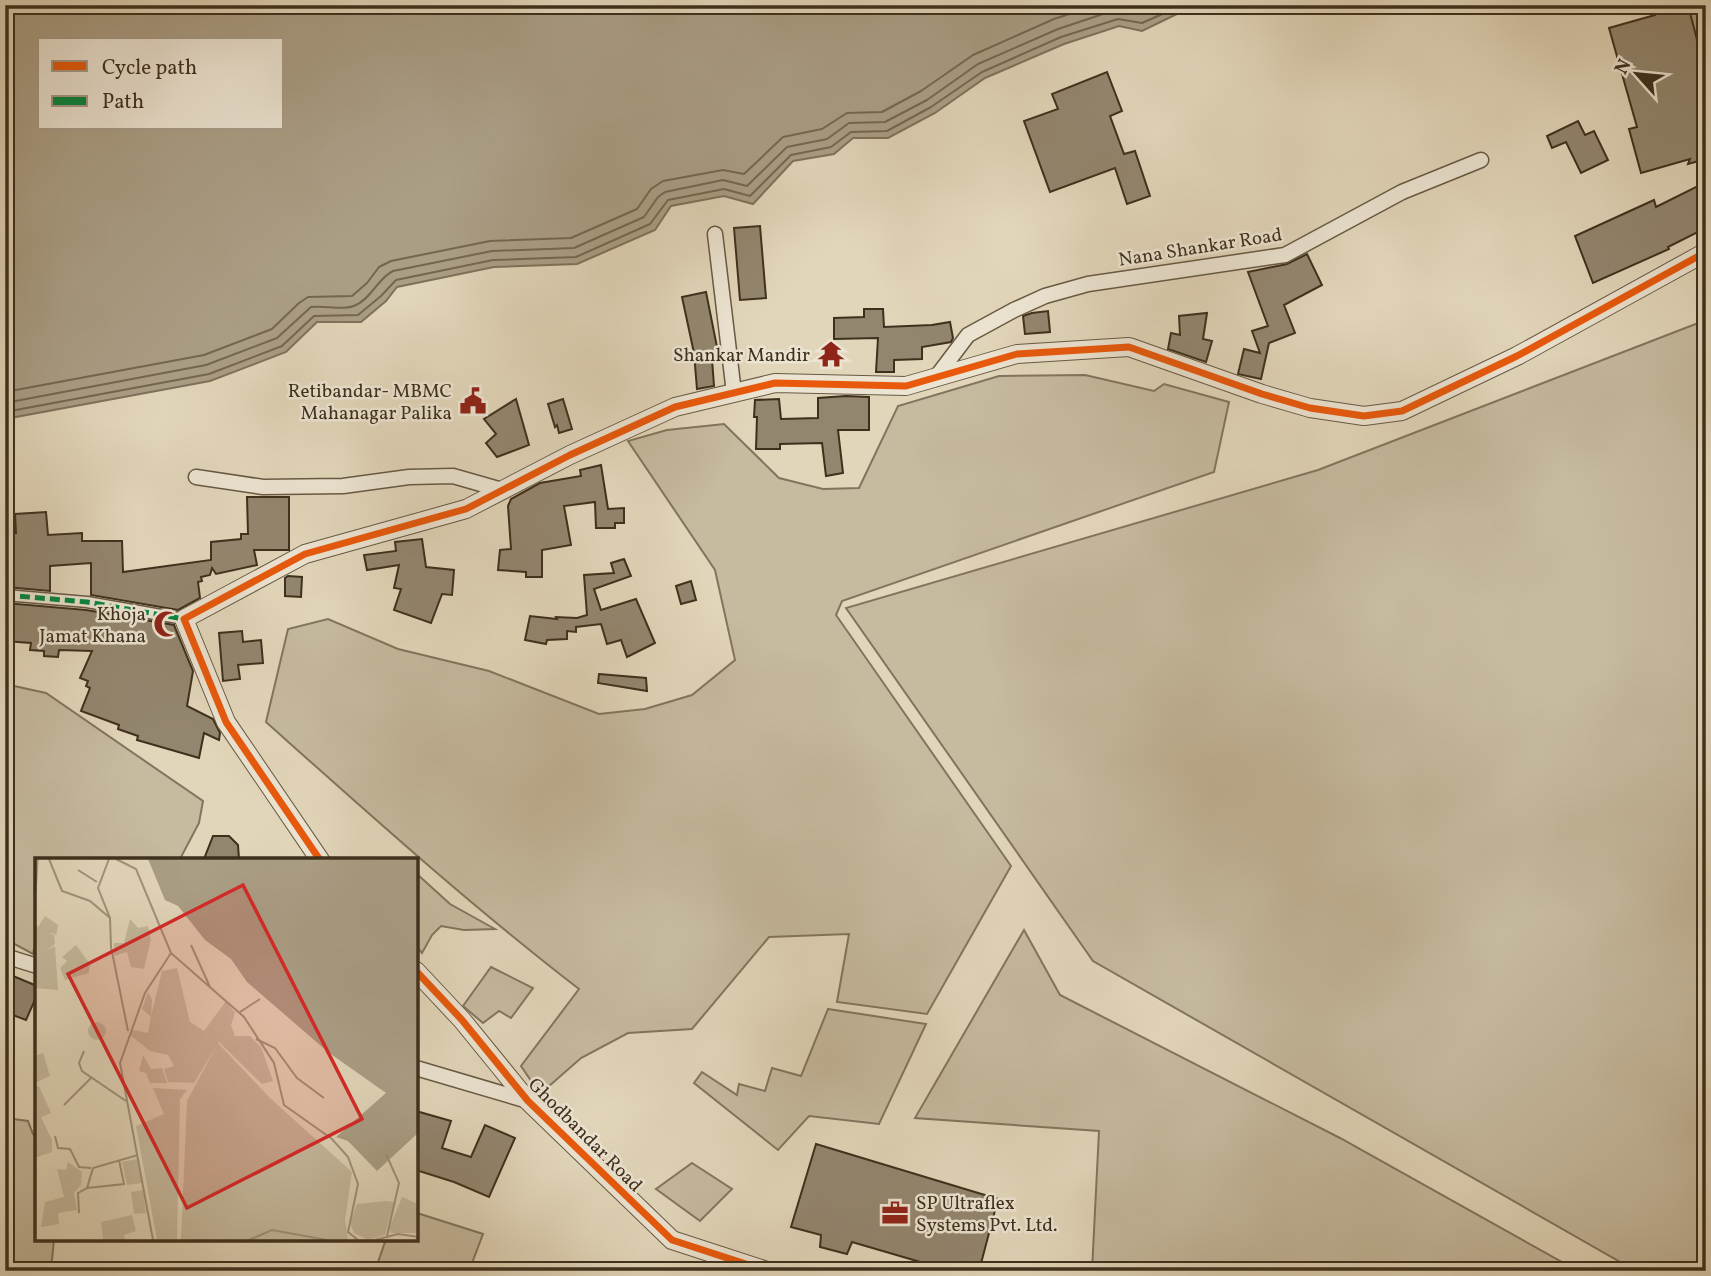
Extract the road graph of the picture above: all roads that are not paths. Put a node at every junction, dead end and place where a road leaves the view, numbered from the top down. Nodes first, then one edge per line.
1 (1481, 160) dead end
2 (715, 234) dead end
3 (1706, 251) edge
4 (937, 376) junction
5 (734, 393) junction
6 (196, 477) dead end
7 (502, 490) junction
8 (5, 595) edge
9 (184, 619) junction
10 (319, 858) edge
11 (5, 956) edge
12 (35, 965) edge
13 (418, 973) edge
14 (418, 1069) edge
15 (528, 1101) junction
16 (767, 1271) edge

1 - 4 street, Nana Shankar Road
2 - 5 street
3 - 4 street
4 - 5 street
5 - 7 street
6 - 7 street
7 - 9 street
8 - 9 street
9 - 10 street
11 - 12 street
13 - 15 street, Ghodbandar Road
14 - 15 street
15 - 16 street, Ghodbandar Road

